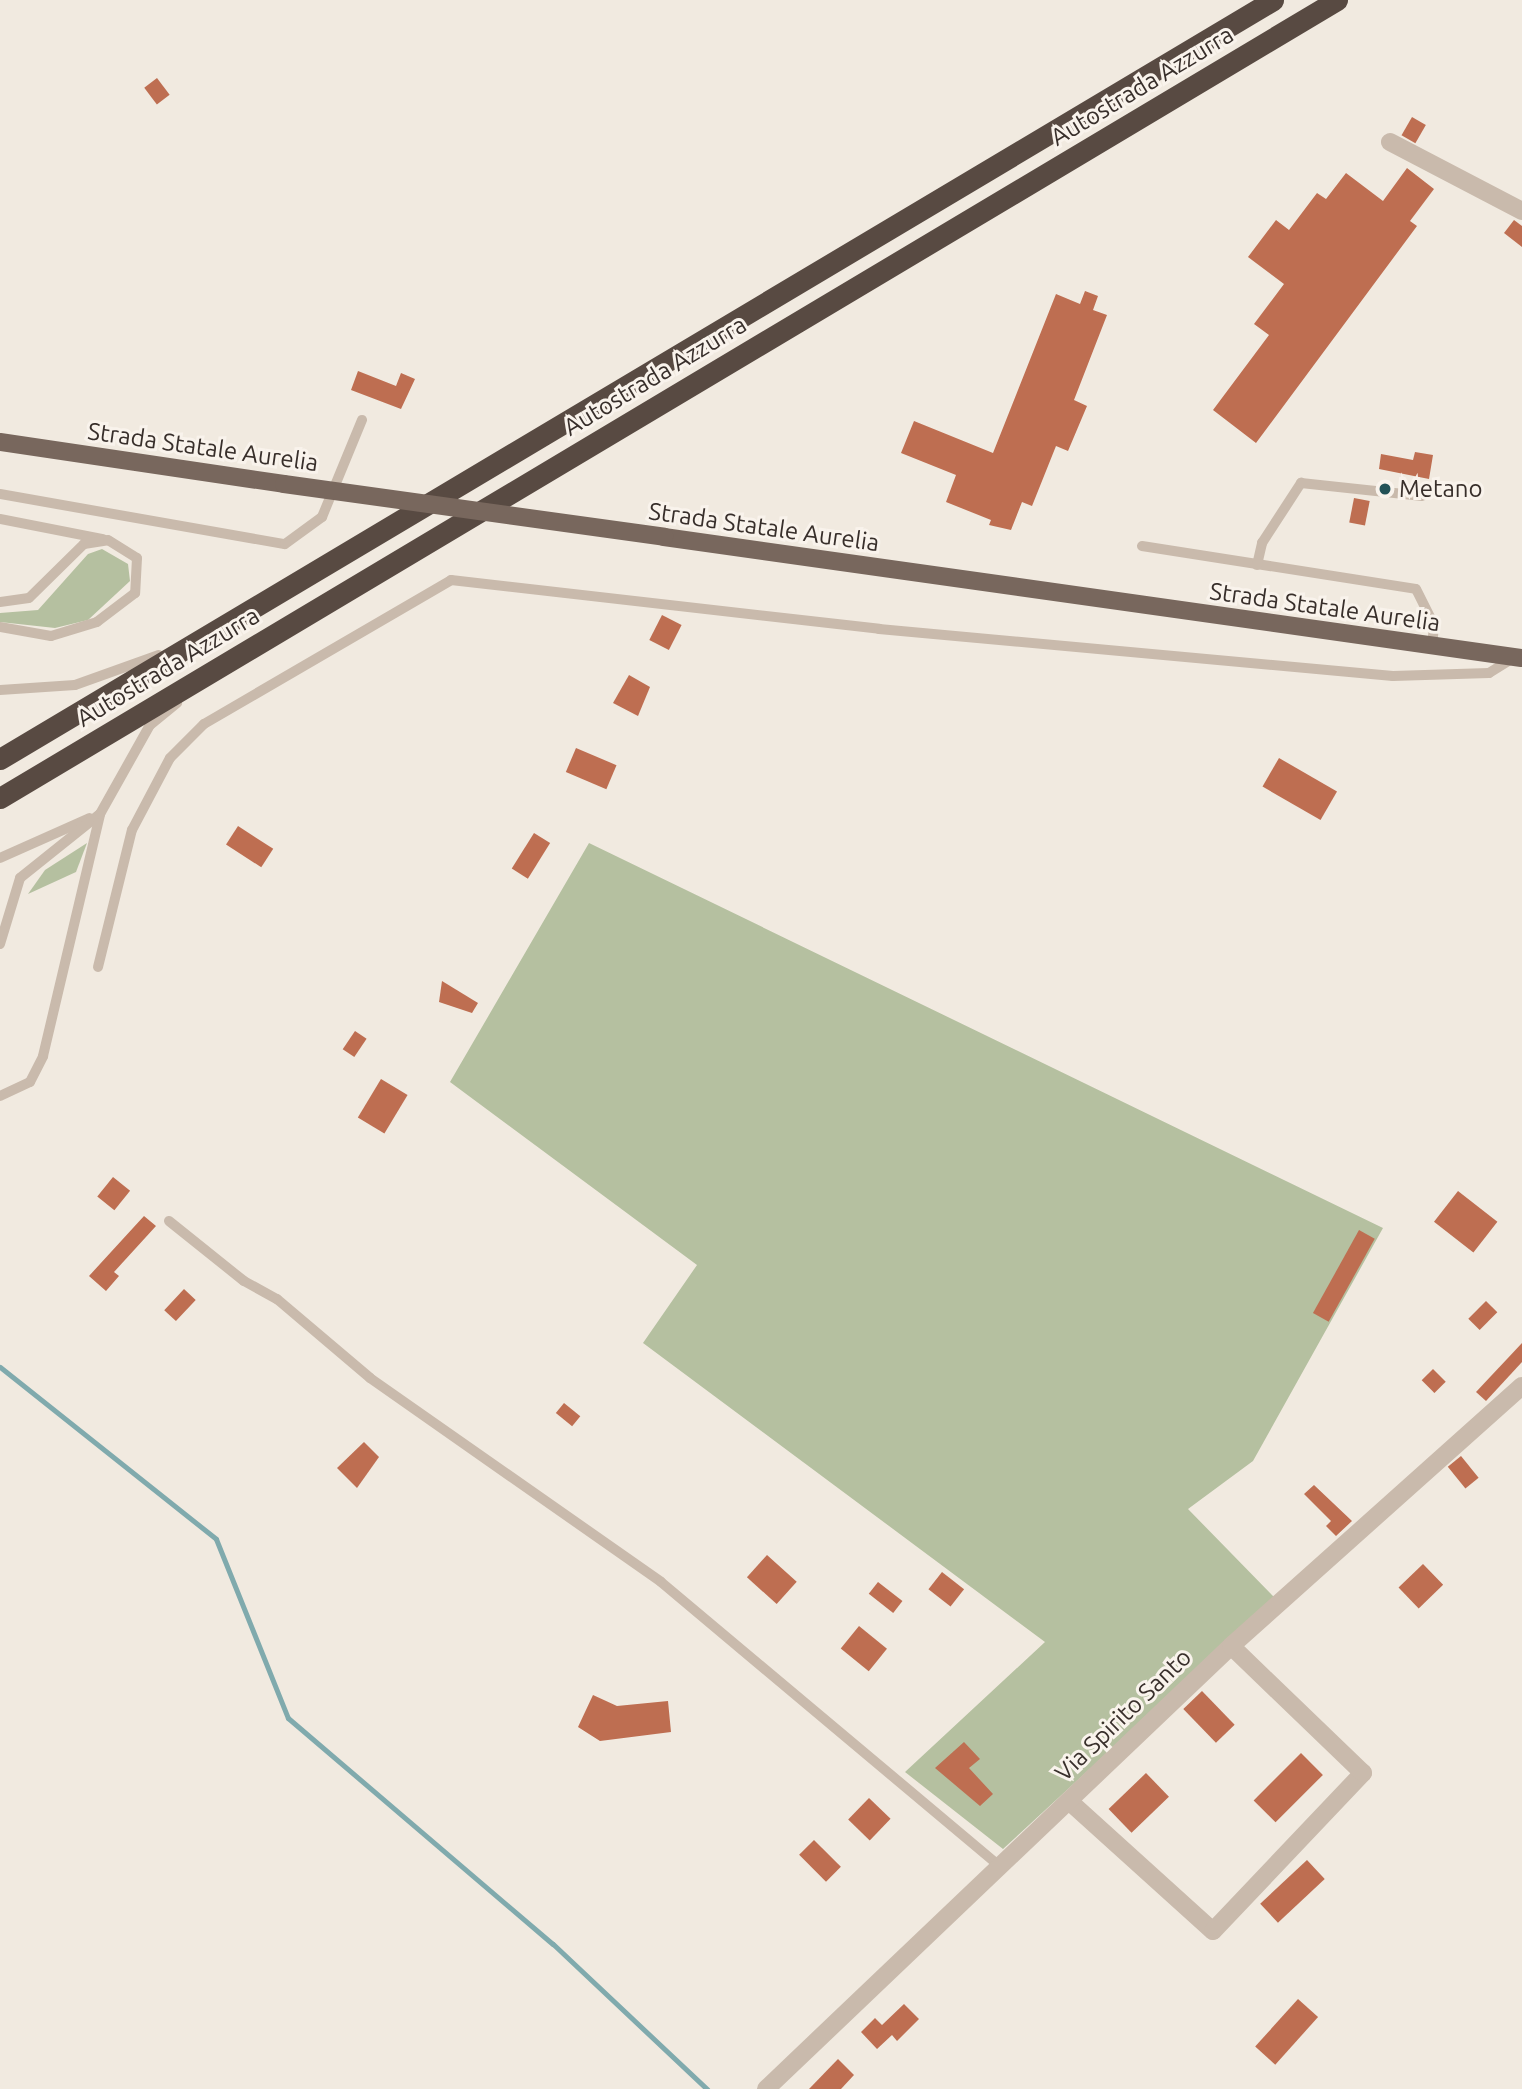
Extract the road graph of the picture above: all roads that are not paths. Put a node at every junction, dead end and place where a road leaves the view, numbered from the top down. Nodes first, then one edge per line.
1 (1273, 0) edge
2 (1337, 0) edge
3 (1390, 142) dead end
4 (1522, 211) edge
5 (362, 420) dead end
6 (0, 442) edge
7 (0, 494) edge
8 (1422, 496) dead end
9 (0, 519) edge
10 (108, 540) junction
11 (1142, 546) dead end
12 (1256, 565) junction
13 (0, 602) edge
14 (0, 627) edge
15 (192, 643) junction
16 (1432, 647) junction
17 (1518, 658) edge
18 (221, 666) junction
19 (3, 689) edge
20 (0, 759) edge
21 (0, 798) edge
22 (100, 814) junction
23 (0, 858) edge
24 (0, 944) edge
25 (98, 967) dead end
26 (0, 1096) edge
27 (169, 1221) dead end
28 (1522, 1387) edge
29 (1231, 1646) junction
30 (1069, 1801) junction
31 (999, 1866) junction
32 (766, 2089) edge

1 - 15 highway, Autostrada Azzurra
2 - 18 highway, Autostrada Azzurra
3 - 4 street
5 - 7 lane
6 - 16 main road, Strada Statale Aurelia, bridge
8 - 12 lane
9 - 10 lane
10 - 13 lane
10 - 14 lane
11 - 12 lane
12 - 16 lane
15 - 19 lane
15 - 20 highway, Autostrada Azzurra
16 - 17 main road, Strada Statale Aurelia
17 - 25 lane
18 - 21 highway, Autostrada Azzurra
18 - 22 lane
22 - 23 lane
22 - 24 lane
22 - 26 lane
27 - 31 lane
28 - 29 street, Via Spirito Santo
29 - 30 street, Via Spirito Santo
29 - 30 street
30 - 31 street, Via Spirito Santo
31 - 32 street, Via Spirito Santo

